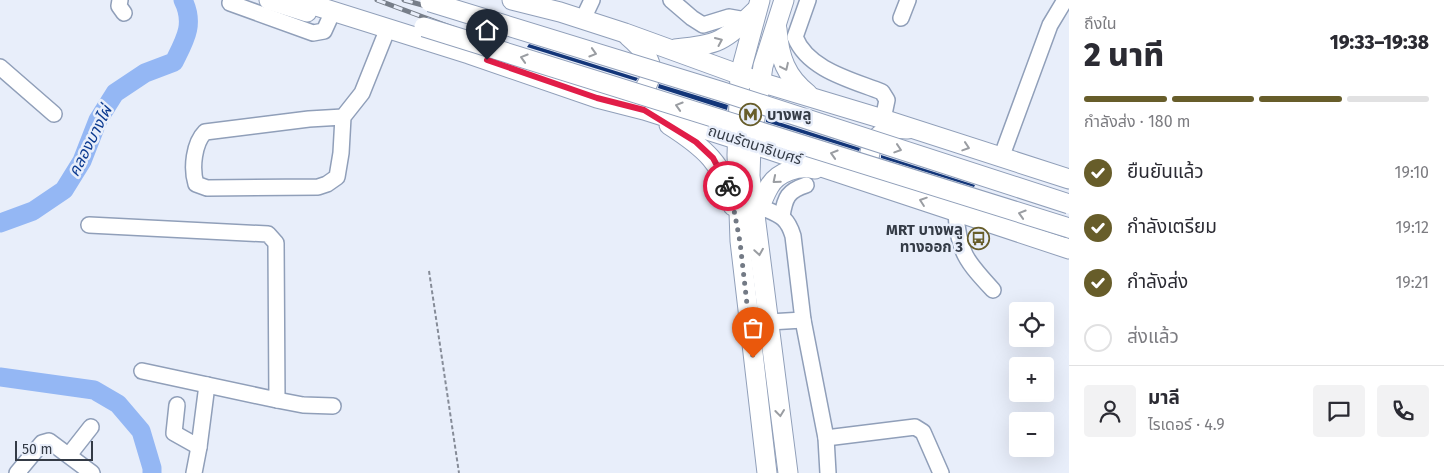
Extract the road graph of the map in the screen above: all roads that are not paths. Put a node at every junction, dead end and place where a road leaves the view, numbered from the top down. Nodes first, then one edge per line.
1 (269, 0) edge
2 (296, 0) edge
3 (337, 0) edge
4 (512, 0) edge
5 (592, 0) edge
6 (671, 0) edge
7 (784, 0) edge
8 (808, 0) edge
9 (908, 0) edge
10 (1066, 0) edge
11 (426, 1) edge
12 (230, 3) dead end
13 (754, 15) edge
14 (901, 18) dead end
15 (583, 19) junction
16 (329, 20) junction
17 (380, 26) junction
18 (774, 32) junction
19 (625, 33) junction
20 (672, 50) junction
21 (0, 67) edge
22 (740, 74) junction
23 (760, 82) junction
24 (814, 98) junction
25 (610, 102) junction
26 (644, 110) junction
27 (54, 114) dead end
28 (343, 117) junction
29 (883, 119) junction
30 (919, 132) junction
31 (744, 142) junction
32 (1001, 158) junction
33 (855, 178) junction
34 (1069, 179) edge
35 (806, 185) dead end
36 (895, 191) junction
37 (1069, 204) edge
38 (757, 211) junction
39 (956, 213) junction
40 (782, 216) junction
41 (89, 225) dead end
42 (1069, 228) edge
43 (740, 242) junction
44 (1069, 249) edge
45 (993, 290) dead end
46 (803, 320) junction
47 (769, 322) junction
48 (142, 371) dead end
49 (207, 385) junction
50 (277, 400) junction
51 (177, 405) dead end
52 (333, 406) dead end
53 (91, 427) dead end
54 (826, 438) junction
55 (199, 447) junction
56 (69, 455) junction
57 (17, 473) edge
58 (92, 473) edge
59 (194, 473) edge
60 (767, 473) edge
61 (788, 473) edge
62 (828, 473) edge
63 (941, 473) edge

1 - 16 main road
2 - 17 main road, ถนนรัตนาธิเบศร์
42 -> 3 main road, ถนนรัตนาธิเบศร์, bridge
4 - 15 main road
5 - 15 street
6 - 13 street
7 - 18 main road
8 - 29 street
9 - 14 street
10 - 32 street
11 -> 37 main road, bridge
12 - 16 street
13 - 18 main road
20 -> 13 main road
13 - 22 main road
15 - 19 main road
16 - 17 main road
17 - 25 main road, ถนนรัตนาธิเบศร์
17 - 28 street
18 - 23 main road
18 -> 24 main road
19 - 20 main road
19 - 25 main road
20 - 22 main road
21 - 27 street
22 - 23 main road
22 - 31 main road
23 - 24 main road
23 - 31 main road
24 - 29 main road
25 - 26 main road, ถนนรัตนาธิเบศร์
26 - 31 main road, ถนนรัตนาธิเบศร์
26 - 43 main road
28 - 28 street
29 - 30 main road
30 -> 32 main road
30 - 36 main road
31 - 33 main road, ถนนรัตนาธิเบศร์
31 - 38 main road
31 - 43 main road
32 - 34 main road
33 - 36 main road, ถนนรัตนาธิเบศร์
33 -> 38 main road
35 - 40 street
39 -> 36 main road, ถนนรัตนาธิเบศร์
38 - 40 street
38 -> 47 main road
39 - 44 main road, ถนนรัตนาธิเบศร์
39 - 45 street
40 - 46 street
41 - 50 street
43 - 60 main road
46 - 47 street
46 - 54 street
47 -> 61 main road
48 - 49 street
49 - 50 street
49 - 55 street
50 - 52 street
51 - 55 street
53 - 56 street
54 - 62 street
54 - 63 street
55 - 59 street
56 - 57 street
56 - 58 street

